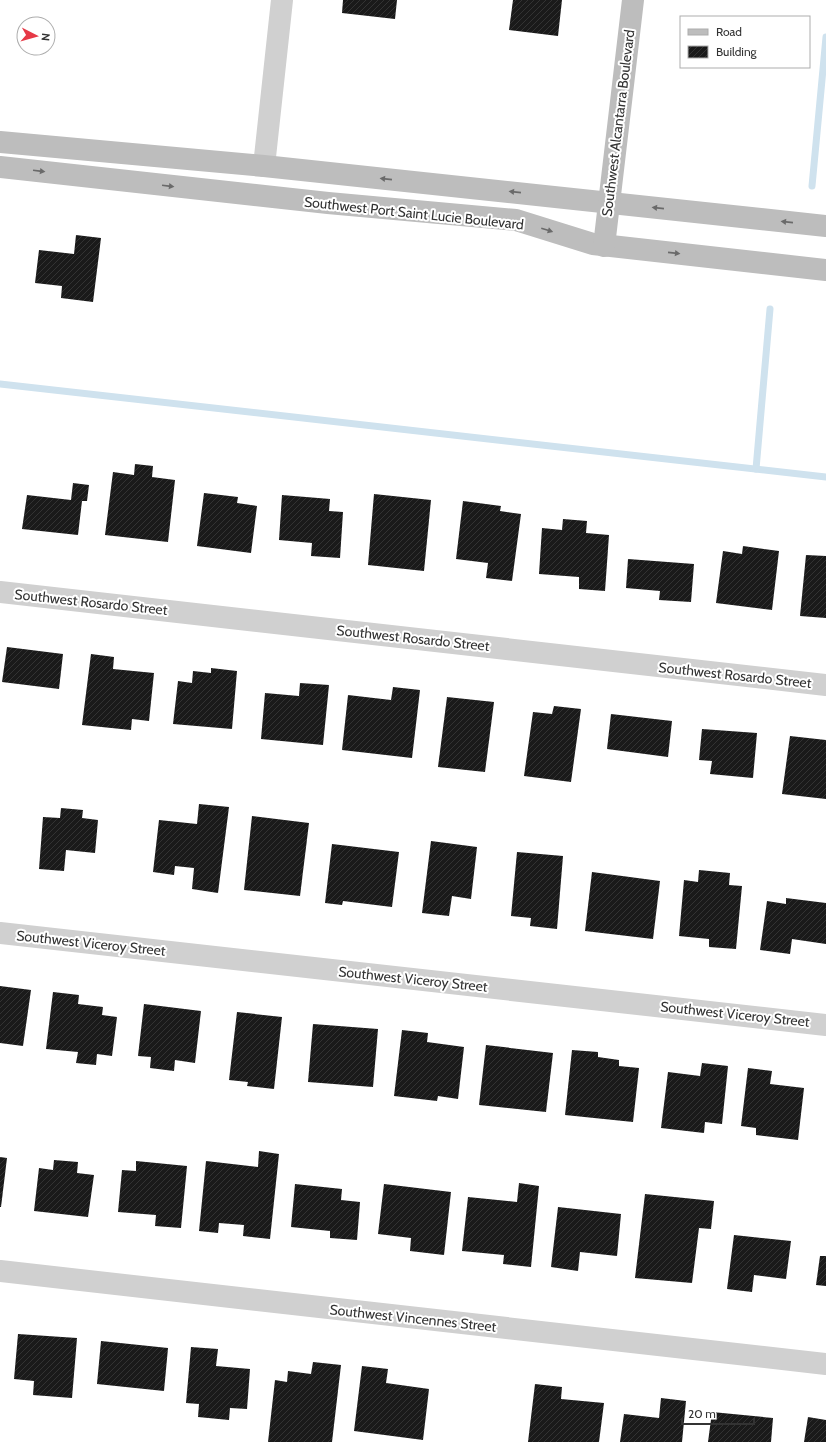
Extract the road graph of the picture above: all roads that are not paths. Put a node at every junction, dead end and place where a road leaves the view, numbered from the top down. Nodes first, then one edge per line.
1 (282, 0) edge
2 (633, 0) edge
3 (0, 142) edge
4 (264, 166) junction
5 (0, 167) edge
6 (608, 202) junction
7 (826, 226) edge
8 (604, 246) junction
9 (826, 270) edge
10 (0, 592) edge
11 (826, 685) edge
12 (0, 933) edge
13 (826, 1024) edge
14 (0, 1271) edge
15 (826, 1364) edge

1 - 4 street
2 - 6 main road, Southwest Alcantarra Boulevard
3 - 4 main road
6 -> 4 main road
5 -> 8 main road, Southwest Port Saint Lucie Boulevard
7 -> 6 main road
6 - 8 main road, Southwest Alcantarra Boulevard
8 -> 9 main road, Southwest Port Saint Lucie Boulevard
10 - 11 street, Southwest Rosardo Street
12 - 13 street, Southwest Viceroy Street
14 - 15 street, Southwest Vincennes Street

